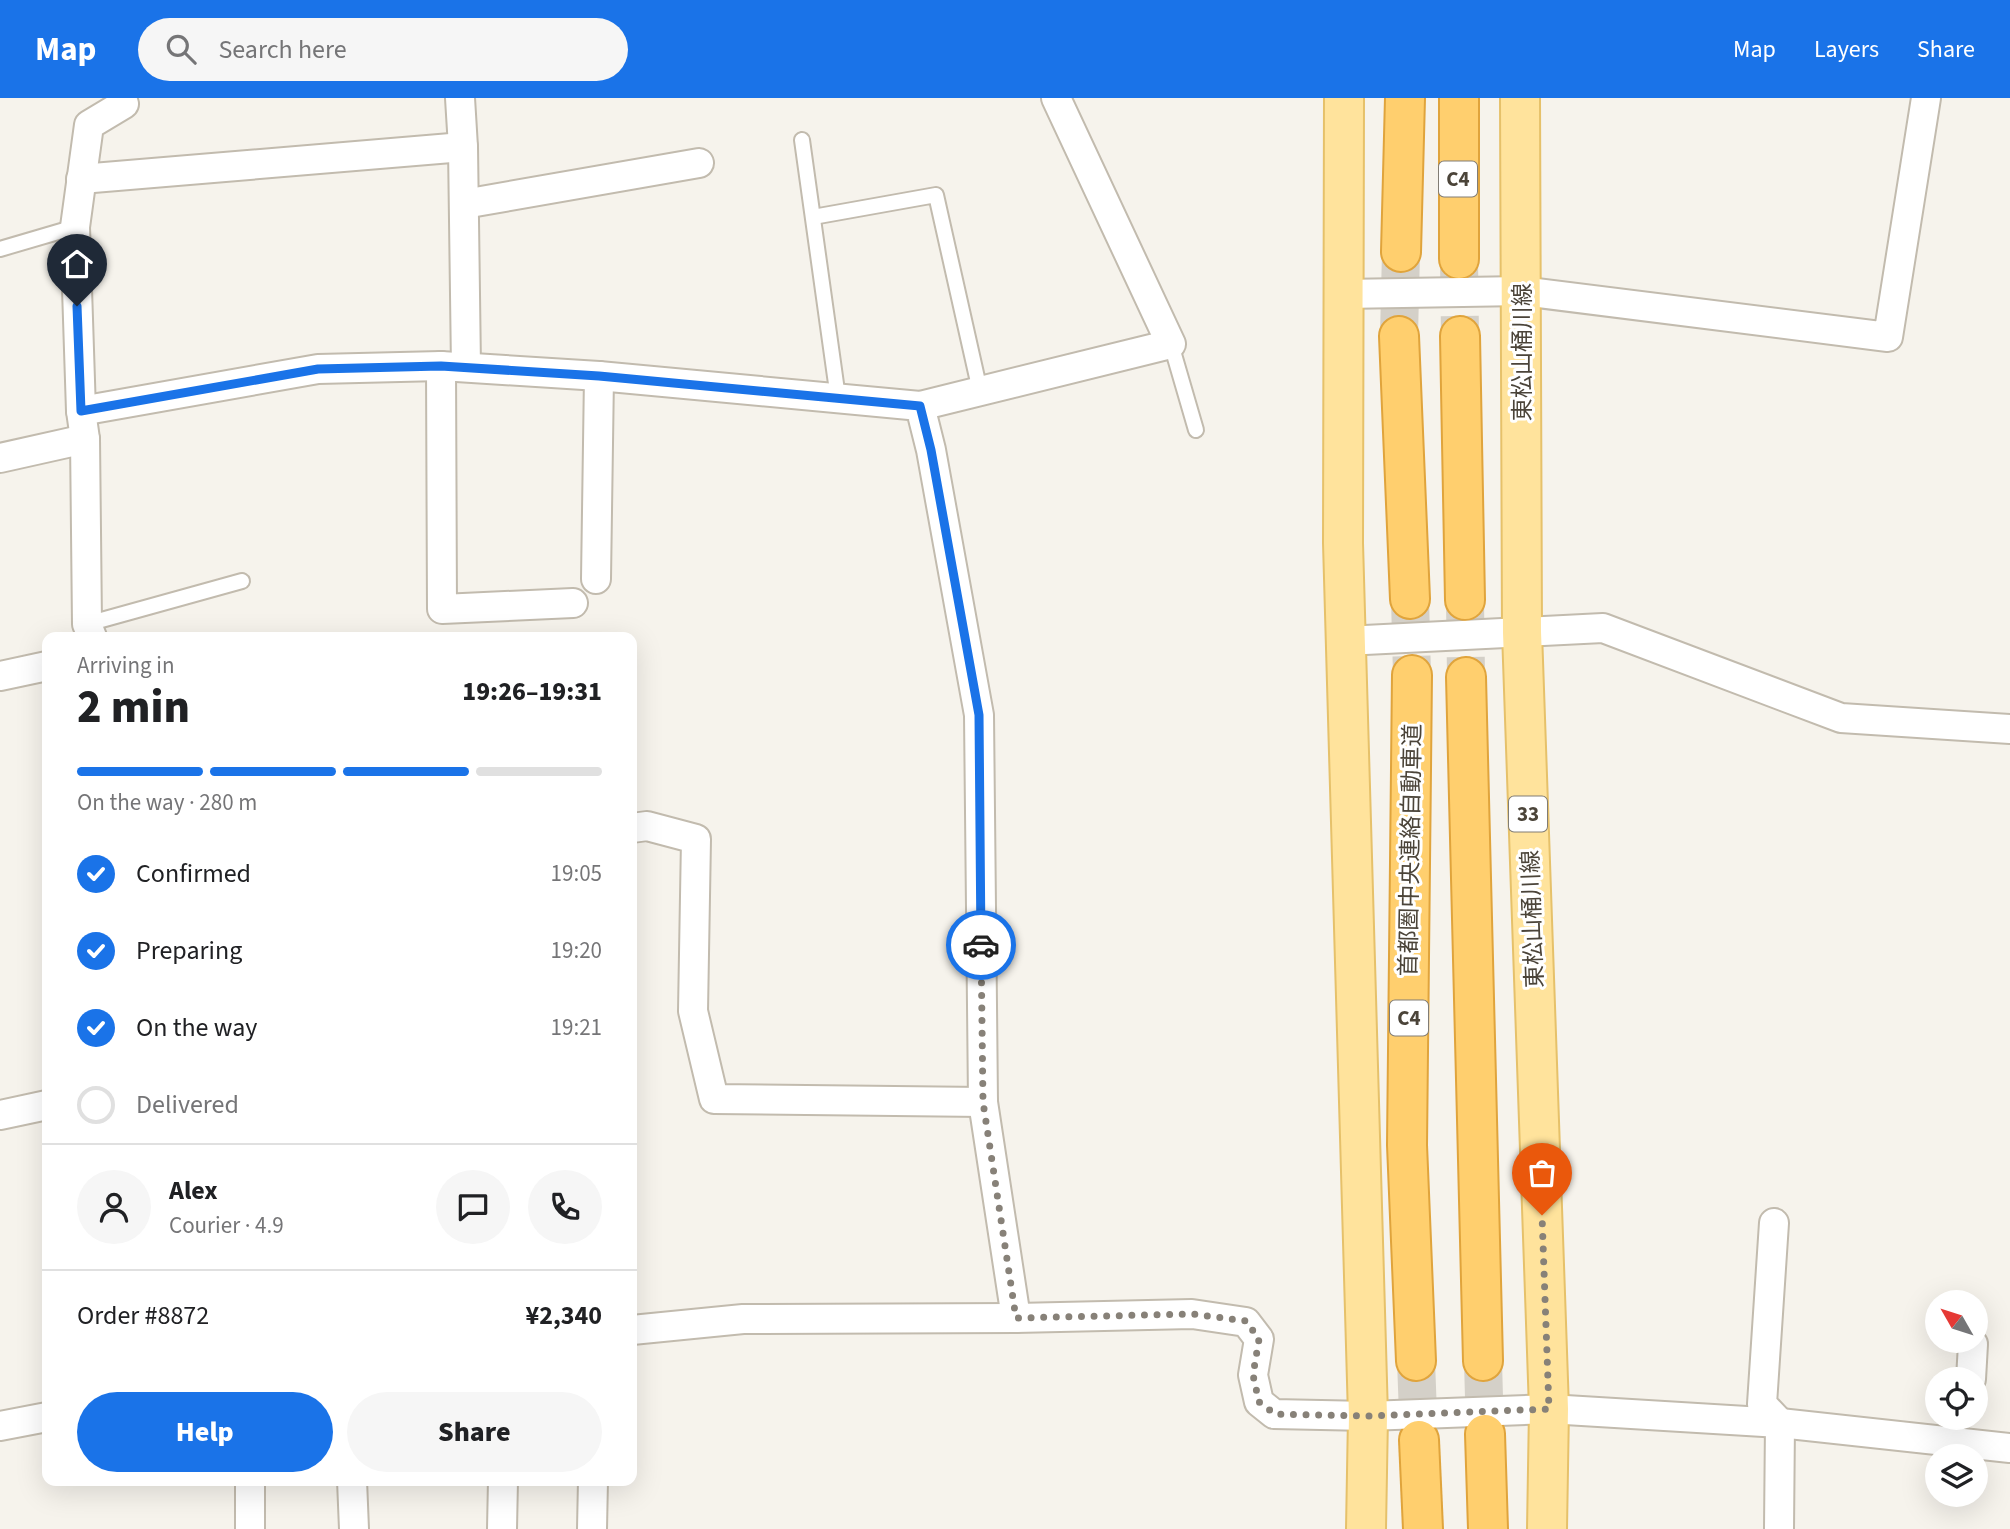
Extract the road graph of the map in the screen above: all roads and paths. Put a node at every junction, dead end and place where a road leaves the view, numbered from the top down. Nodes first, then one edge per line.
1 (460, 98) edge
2 (1056, 98) edge
3 (1344, 98) edge
4 (1405, 98) edge
5 (1459, 98) edge
6 (1520, 98) edge
7 (1926, 98) edge
8 (127, 100) edge
9 (802, 140) dead end
10 (463, 146) junction
11 (699, 163) dead end
12 (81, 179) junction
13 (464, 205) junction
14 (813, 217) junction
15 (75, 227) junction
16 (0, 249) edge
17 (1401, 252) tunnel mouth
18 (1459, 259) tunnel mouth
19 (1522, 291) junction
20 (1343, 294) junction
21 (1399, 336) tunnel mouth
22 (1460, 336) tunnel mouth
23 (1171, 344) junction
24 (454, 367) junction
25 (599, 376) junction
26 (980, 391) junction
27 (838, 398) junction
28 (920, 406) junction
29 (83, 425) junction
30 (1196, 430) dead end
31 (0, 458) edge
32 (596, 579) dead end
33 (242, 581) dead end
34 (1410, 599) tunnel mouth
35 (1465, 600) tunnel mouth
36 (573, 603) dead end
37 (89, 631) edge
38 (1522, 632) junction
39 (1345, 641) junction
40 (42, 667) edge
41 (1412, 675) tunnel mouth
42 (0, 676) edge
43 (1466, 677) tunnel mouth
44 (2010, 729) edge
45 (637, 827) edge
46 (983, 1102) junction
47 (42, 1106) edge
48 (0, 1115) edge
49 (1774, 1223) dead end
50 (1016, 1318) junction
51 (637, 1330) edge
52 (1416, 1361) tunnel mouth
53 (1483, 1361) tunnel mouth
54 (1549, 1409) junction
55 (1368, 1416) junction
56 (42, 1418) edge
57 (1780, 1423) junction
58 (0, 1426) edge
59 (1925, 1428) edge
60 (1968, 1430) edge
61 (1485, 1434) tunnel mouth
62 (1419, 1440) tunnel mouth
63 (2010, 1448) edge
64 (250, 1486) edge
65 (352, 1486) edge
66 (503, 1486) edge
67 (593, 1486) edge
68 (250, 1529) edge
69 (354, 1529) edge
70 (502, 1529) edge
71 (592, 1529) edge
72 (1366, 1529) edge
73 (1423, 1529) edge
74 (1488, 1529) edge
75 (1547, 1529) edge
76 (1779, 1529) edge

1 - 10 street
2 - 23 street
3 - 20 main road
4 - 17 highway
5 - 18 highway, C4
6 - 19 main road, 東松山桶川線 / 33
7 - 19 street
8 - 12 street
9 - 14 lane
10 - 12 street
10 - 13 street
11 - 13 street
12 - 15 street
13 - 24 street
14 - 26 lane
14 - 27 lane
15 - 16 lane
15 - 29 street
19 - 20 street
19 - 38 main road, 東松山桶川線 / 33
20 - 39 main road
21 - 34 highway
22 - 35 highway
23 - 26 street
23 - 30 lane
24 - 25 street
24 - 29 street
24 - 36 street
25 - 27 street
25 - 32 street
26 - 28 street
27 - 28 street
28 - 46 street
29 - 31 street
29 - 37 street
33 - 37 lane
38 - 39 street
38 - 44 street
38 - 54 main road, 東松山桶川線 / 33
39 - 55 main road
40 - 42 street
41 - 52 highway, 首都圏中央連絡自動車道 / C4
43 - 53 highway
45 - 46 street
46 - 50 street
47 - 48 street
49 - 57 street
50 - 51 street
50 - 55 street
54 - 55 street
54 - 57 street
54 - 75 main road, 東松山桶川線 / 33
55 - 72 main road
56 - 58 street
57 - 59 street
57 - 76 street
60 - 63 street
61 - 74 highway
62 - 73 highway
64 - 68 street
65 - 69 street
66 - 70 street
67 - 71 street

